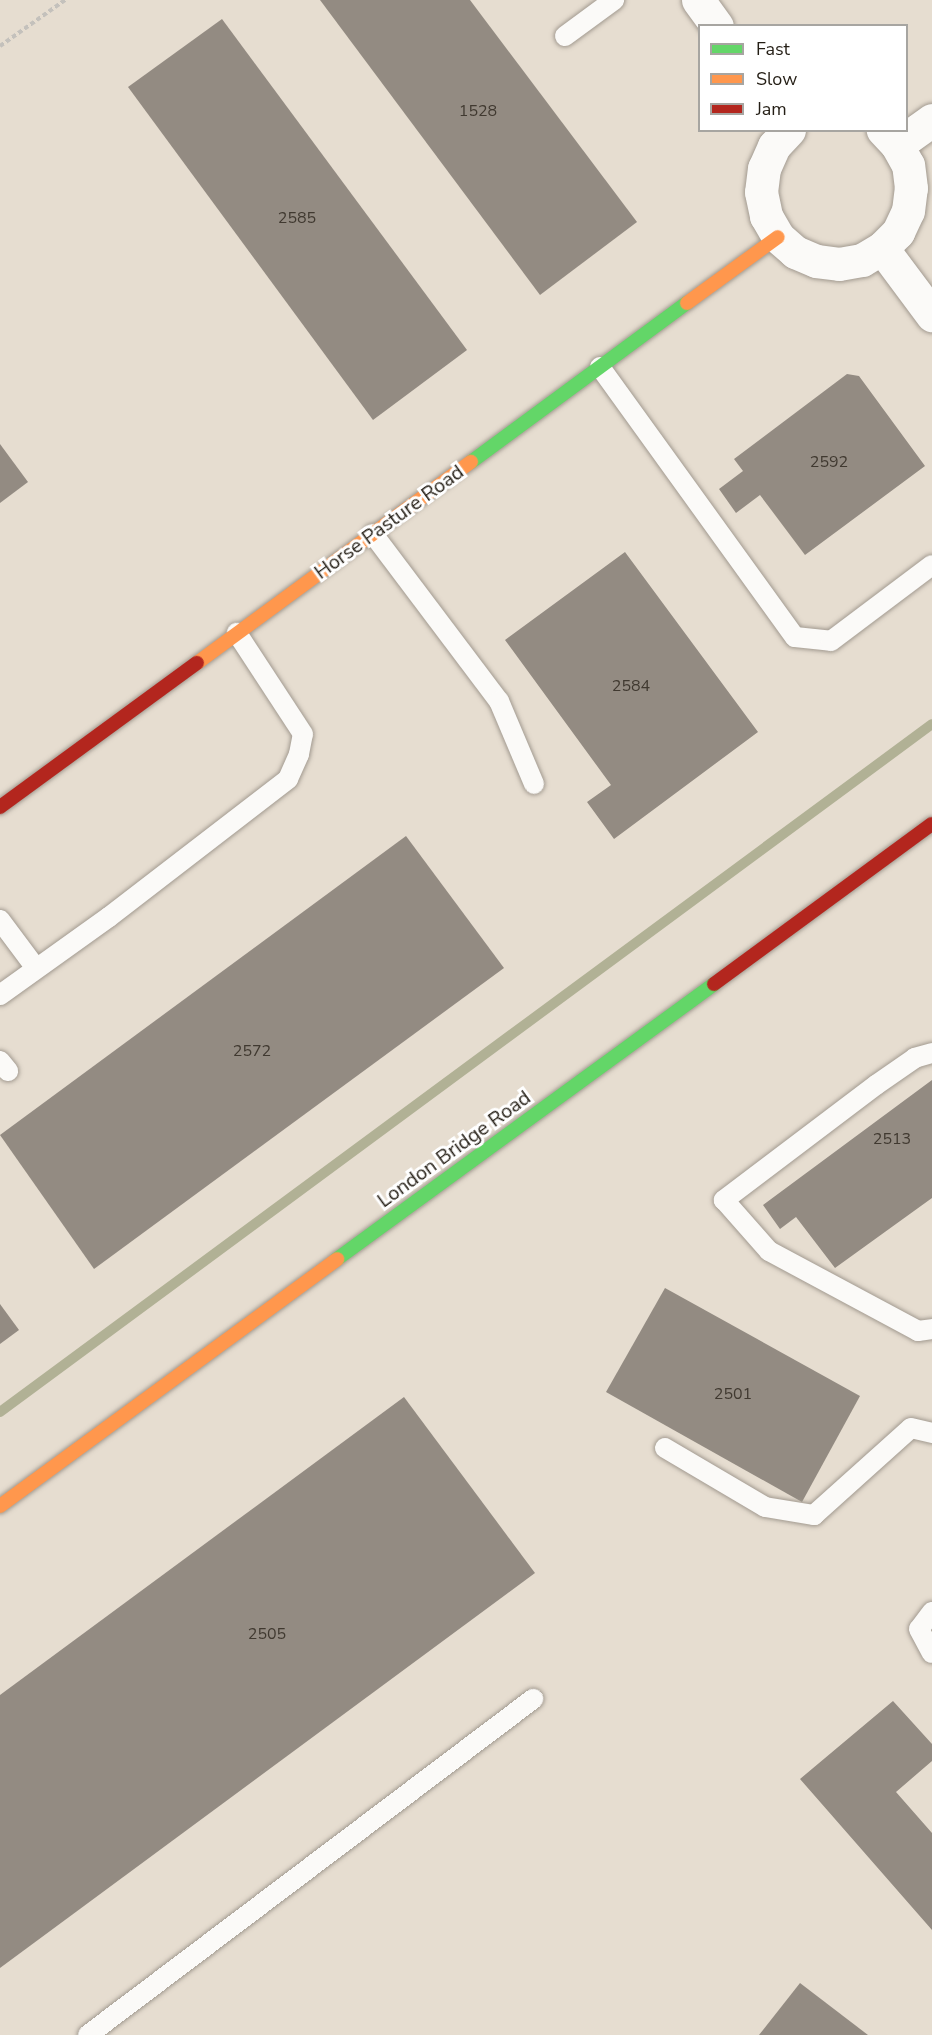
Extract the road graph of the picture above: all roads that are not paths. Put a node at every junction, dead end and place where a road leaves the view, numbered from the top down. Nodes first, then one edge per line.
1 (614, 0) edge
2 (698, 0) edge
3 (716, 24) edge
4 (565, 36) dead end
5 (932, 120) edge
6 (908, 130) edge
7 (787, 132) edge
8 (904, 132) edge
9 (890, 138) edge
10 (778, 237) junction
11 (882, 248) junction
12 (932, 315) edge
13 (600, 367) junction
14 (373, 534) junction
15 (932, 565) edge
16 (237, 633) junction
17 (534, 784) dead end
18 (2, 802) edge
19 (932, 824) edge
20 (0, 920) edge
21 (35, 967) junction
22 (0, 995) edge
23 (932, 1053) edge
24 (932, 1329) edge
25 (932, 1432) edge
26 (664, 1448) dead end
27 (0, 1506) edge
28 (932, 1612) edge
29 (932, 1653) edge
30 (532, 1700) dead end
31 (88, 2035) edge

1 - 4 lane
2 - 3 street
5 - 6 street
7 - 10 street
8 - 9 street
9 - 11 street
10 - 11 street
10 - 13 street, Horse Pasture Road
11 - 12 street
13 - 14 street, Horse Pasture Road
13 - 15 lane
14 - 16 street, Horse Pasture Road
14 - 17 lane
16 - 18 street, Horse Pasture Road
16 - 21 lane
19 - 27 street, London Bridge Road
20 - 21 lane
21 - 22 lane
23 - 24 lane
25 - 26 lane
28 - 29 lane
30 - 31 lane

